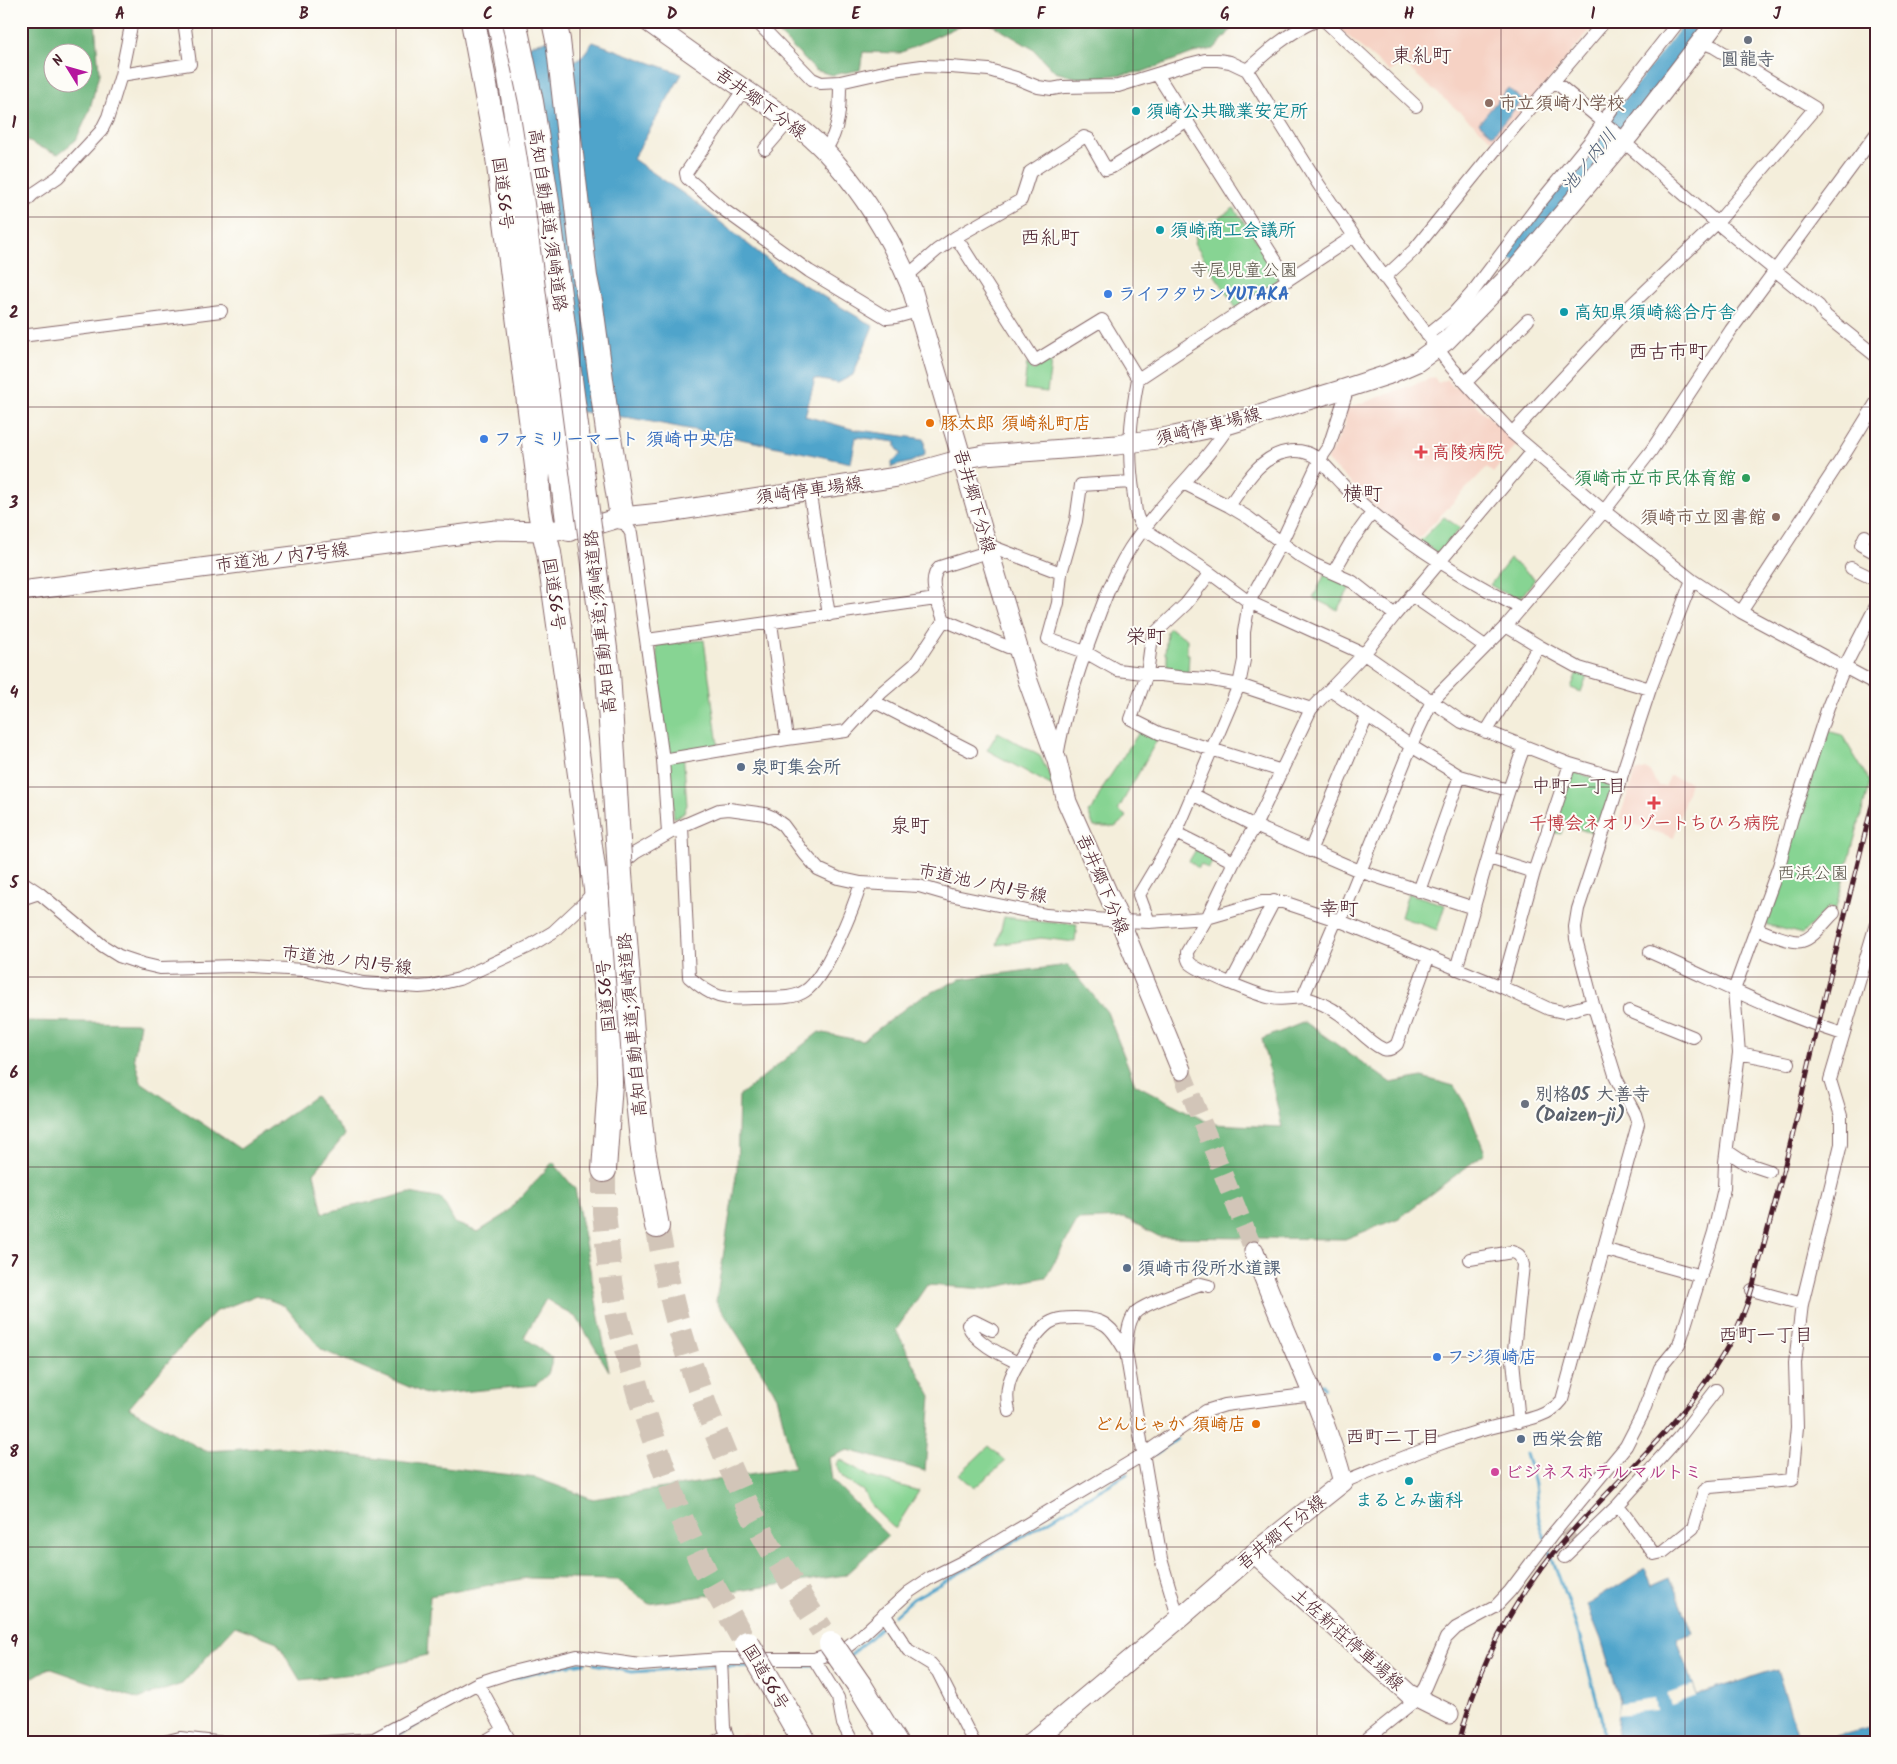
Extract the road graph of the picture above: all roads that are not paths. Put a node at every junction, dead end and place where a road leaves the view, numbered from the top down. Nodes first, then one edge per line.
1 (132, 21) edge
2 (184, 21) edge
3 (473, 21) edge
4 (499, 21) edge
5 (514, 21) edge
6 (554, 21) edge
7 (646, 21) edge
8 (756, 21) edge
9 (1315, 21) edge
10 (1325, 21) edge
11 (1605, 21) edge
12 (1680, 21) edge
13 (1717, 21) edge
14 (1701, 42) junction
15 (1247, 70) junction
16 (1157, 74) junction
17 (121, 75) junction
18 (1554, 81) junction
19 (840, 82) junction
20 (744, 89) junction
21 (1416, 106) dead end
22 (790, 120) junction
23 (1188, 120) junction
24 (1605, 123) junction
25 (1876, 134) edge
26 (1622, 138) junction
27 (764, 150) dead end
28 (824, 150) junction
29 (21, 206) edge
30 (1717, 223) junction
31 (1354, 236) junction
32 (956, 237) junction
33 (1775, 271) junction
34 (907, 276) junction
35 (1384, 278) junction
36 (1288, 280) junction
37 (221, 311) dead end
38 (918, 311) junction
39 (1528, 320) dead end
40 (21, 336) edge
41 (1432, 342) junction
42 (1876, 356) edge
43 (1138, 379) junction
44 (1466, 382) junction
45 (1344, 389) junction
46 (1876, 404) edge
47 (1230, 424) junction
48 (1512, 432) junction
49 (1129, 443) junction
50 (1533, 451) junction
51 (962, 459) junction
52 (1320, 459) junction
53 (1131, 482) junction
54 (1183, 483) junction
55 (809, 490) junction
56 (1229, 506) junction
57 (1604, 511) junction
58 (1372, 513) junction
59 (622, 517) junction
60 (568, 529) junction
61 (1144, 529) junction
62 (544, 531) junction
63 (1865, 536) dead end
64 (1282, 542) junction
65 (989, 550) junction
66 (1876, 553) edge
67 (1441, 562) junction
68 (1851, 568) dead end
69 (1062, 573) junction
70 (1210, 573) junction
71 (1333, 573) junction
72 (1692, 580) junction
73 (1876, 580) edge
74 (21, 591) edge
75 (1411, 595) junction
76 (936, 599) junction
77 (1249, 602) junction
78 (1876, 606) edge
79 (1520, 608) junction
80 (1741, 612) junction
81 (1395, 614) junction
82 (829, 615) junction
83 (944, 620) junction
84 (771, 623) junction
85 (1506, 626) junction
86 (647, 640) junction
87 (1485, 646) junction
88 (1539, 646) junction
89 (1019, 650) junction
90 (1085, 652) junction
91 (1364, 654) junction
92 (1844, 668) junction
93 (1148, 674) junction
94 (1876, 684) edge
95 (1239, 685) junction
96 (1650, 689) junction
97 (1330, 690) junction
98 (873, 701) junction
99 (1432, 701) junction
100 (1311, 709) junction
101 (1367, 717) junction
102 (1486, 732) junction
103 (787, 739) junction
104 (1411, 746) junction
105 (1524, 747) junction
106 (1212, 749) junction
107 (971, 751) dead end
108 (663, 760) junction
109 (1056, 761) junction
110 (1570, 764) junction
111 (1282, 771) junction
112 (1460, 776) junction
113 (1620, 779) junction
114 (1508, 790) junction
115 (1194, 795) junction
116 (682, 826) junction
117 (1254, 826) junction
118 (668, 833) junction
119 (1176, 833) junction
120 (1310, 851) junction
121 (1489, 858) junction
122 (1234, 862) junction
123 (1362, 872) junction
124 (1534, 872) junction
125 (21, 881) edge
126 (861, 883) junction
127 (596, 890) junction
128 (1419, 891) junction
129 (39, 893) junction
130 (21, 899) edge
131 (1274, 901) junction
132 (1474, 908) junction
133 (1834, 913) dead end
134 (1207, 918) junction
135 (1120, 921) junction
136 (1338, 921) junction
137 (1149, 922) junction
138 (1876, 924) edge
139 (1756, 929) junction
140 (1650, 952) dead end
141 (1428, 958) junction
142 (1456, 969) junction
143 (1231, 982) junction
144 (1502, 987) junction
145 (1734, 990) junction
146 (1303, 997) junction
147 (1593, 1004) junction
148 (1629, 1011) dead end
149 (1843, 1034) junction
150 (1693, 1036) dead end
151 (1739, 1053) junction
152 (1788, 1063) dead end
153 (1181, 1070) tunnel mouth
154 (1727, 1151) junction
155 (604, 1170) tunnel mouth
156 (1768, 1171) dead end
157 (657, 1226) tunnel mouth
158 (1603, 1249) junction
159 (1254, 1251) tunnel mouth
160 (1470, 1259) dead end
161 (1701, 1276) junction
162 (1209, 1286) dead end
163 (1752, 1290) dead end
164 (1802, 1304) junction
165 (992, 1330) dead end
166 (1126, 1352) junction
167 (1018, 1363) junction
168 (1716, 1390) dead end
169 (1313, 1394) junction
170 (1009, 1411) dead end
171 (1519, 1422) junction
172 (1144, 1454) junction
173 (1343, 1482) junction
174 (1618, 1505) junction
175 (1568, 1535) junction
176 (1254, 1553) junction
177 (1564, 1557) dead end
178 (884, 1614) junction
179 (1180, 1618) junction
180 (744, 1640) tunnel mouth
181 (822, 1644) junction
182 (721, 1659) junction
183 (478, 1684) junction
184 (1417, 1699) junction
185 (876, 1712) junction
186 (1449, 1714) dead end
187 (504, 1730) junction
188 (160, 1743) edge
189 (225, 1743) edge
190 (311, 1743) edge
191 (482, 1743) edge
192 (511, 1743) edge
193 (713, 1743) edge
194 (805, 1743) edge
195 (853, 1743) edge
196 (896, 1743) edge
197 (900, 1743) edge
198 (974, 1743) edge
199 (1031, 1743) edge
200 (1362, 1743) edge

1 - 17 street
2 - 17 street
3 - 62 highway, 国道56号
4 - 60 highway
5 - 157 highway, 高知自動車道;須崎道路, bridge
6 - 59 highway
7 - 20 main road, 吾井郷下分線
8 - 19 street
9 - 15 street
10 - 21 street
11 - 18 street
12 - 24 street
13 - 14 main road, 須崎停車場線
14 - 26 main road, 須崎停車場線
14 - 30 street
15 - 16 street
15 - 31 street
16 - 19 street
16 - 23 street
17 - 29 street
18 - 24 street
18 - 35 street
19 - 28 street
20 - 22 main road, 吾井郷下分線
20 - 38 street
22 - 27 street
22 - 28 main road, 吾井郷下分線
23 - 32 street
23 - 36 street
24 - 26 street
24 - 41 street
25 - 33 street
26 - 30 street
26 - 41 main road, 須崎停車場線
28 - 34 main road, 吾井郷下分線
30 - 33 street
30 - 48 street
31 - 35 street
31 - 36 street
32 - 34 street
32 - 43 street
33 - 42 street
33 - 57 street
34 - 38 main road, 吾井郷下分線
35 - 41 street
36 - 43 street
37 - 40 street
38 - 51 main road, 吾井郷下分線
39 - 44 street
41 - 44 street
41 - 45 main road, 須崎停車場線
43 - 49 street
44 - 48 street
45 - 47 main road, 須崎停車場線
45 - 52 street
46 - 80 street
47 - 49 main road, 須崎停車場線
47 - 54 street
48 - 50 street
49 - 51 main road, 須崎停車場線
49 - 53 street
50 - 57 street
50 - 67 street
51 - 55 main road, 須崎停車場線
51 - 65 main road, 吾井郷下分線
52 - 56 street
52 - 58 street
52 - 64 street
53 - 61 street
53 - 69 street
54 - 56 street
54 - 61 street
55 - 59 main road, 須崎停車場線
55 - 82 street
56 - 64 street
57 - 72 street
57 - 79 street
58 - 67 street
58 - 71 street
59 - 60 main road, 須崎停車場線
59 - 86 street
60 - 62 main road, 須崎停車場線
61 - 70 street
61 - 90 street
62 - 74 main road, 市道池ノ内7号線
62 - 127 highway, 国道56号
63 - 66 street
64 - 71 street
64 - 77 street
65 - 69 street
65 - 76 street
65 - 89 main road, 吾井郷下分線
67 - 75 street
67 - 79 street
68 - 73 street
69 - 90 street
70 - 77 street
70 - 93 street
71 - 81 street
72 - 80 street
72 - 96 street
75 - 81 street
75 - 87 street
76 - 82 street
76 - 83 street
77 - 91 street
77 - 95 street
78 - 92 street
79 - 85 street
80 - 92 street
81 - 91 street
82 - 84 street
83 - 89 street
83 - 98 street
84 - 86 street
84 - 103 street
85 - 87 street
85 - 88 street
86 - 108 street
87 - 99 street
88 - 96 street
88 - 102 street
89 - 109 main road, 吾井郷下分線
90 - 93 street
90 - 109 street
91 - 97 street
91 - 99 street
92 - 94 street
92 - 139 street
93 - 95 street
93 - 106 street
95 - 100 street
95 - 106 street
96 - 113 street
97 - 100 street
97 - 101 street
98 - 103 street
98 - 107 street
99 - 102 street
99 - 104 street
100 - 111 street
101 - 104 street
101 - 120 street
102 - 105 street
103 - 108 street
104 - 112 street
104 - 123 street
105 - 110 street
105 - 114 street
106 - 111 street
106 - 115 street
108 - 118 street
109 - 135 main road, 吾井郷下分線
110 - 113 street
110 - 124 street
111 - 117 street
112 - 114 street
112 - 128 street
113 - 147 street
114 - 121 street
115 - 117 street
115 - 119 street
116 - 118 street, 市道池ノ内1号線
116 - 126 street, 市道池ノ内1号線
116 - 126 street
117 - 120 street
117 - 122 street
118 - 127 street, 市道池ノ内1号線
119 - 122 street
119 - 137 street
120 - 123 street
121 - 124 street
121 - 132 street
122 - 134 street
123 - 128 street
123 - 136 street
124 - 144 street
125 - 129 street, 市道池ノ内1号線
126 - 135 street, 市道池ノ内1号線
127 - 129 street, 市道池ノ内1号線
127 - 155 highway, 国道56号
128 - 132 street
129 - 130 street
131 - 134 street, 市道池ノ内1号線
131 - 136 street
131 - 143 street
132 - 142 street
133 - 139 street
134 - 137 street, 市道池ノ内1号線
134 - 143 street
135 - 137 street, 市道池ノ内1号線
135 - 153 main road, 吾井郷下分線
136 - 141 street
136 - 146 street
138 - 149 street
139 - 145 street
140 - 145 street
141 - 142 street
141 - 146 street
142 - 144 street
143 - 146 street
144 - 147 street
145 - 149 street
145 - 151 street
147 - 158 street
148 - 150 street
149 - 164 street
151 - 152 street
151 - 154 street
154 - 156 street
154 - 161 street
158 - 161 street
158 - 171 street
159 - 169 main road, 吾井郷下分線
160 - 171 street
161 - 175 street
162 - 166 street
163 - 164 street
164 - 174 street
165 - 167 street
166 - 167 street
166 - 172 street
167 - 170 street
168 - 174 street
169 - 172 street
169 - 173 main road, 吾井郷下分線
171 - 173 street
172 - 178 street
172 - 179 street
173 - 176 main road, 吾井郷下分線
174 - 175 street
175 - 177 street
175 - 184 street
176 - 179 main road, 吾井郷下分線
176 - 184 main road, 土佐新荘停車場線
178 - 181 street
178 - 198 street
179 - 199 main road, 吾井郷下分線
180 - 194 highway, 国道56号, bridge
181 - 182 street
181 - 185 highway, bridge
181 - 195 street
182 - 183 street
182 - 193 street
183 - 187 street
183 - 190 street
184 - 186 main road, 土佐新荘停車場線
184 - 200 street
185 - 196 highway
185 - 197 highway
187 - 191 street
187 - 192 street
188 - 189 street

